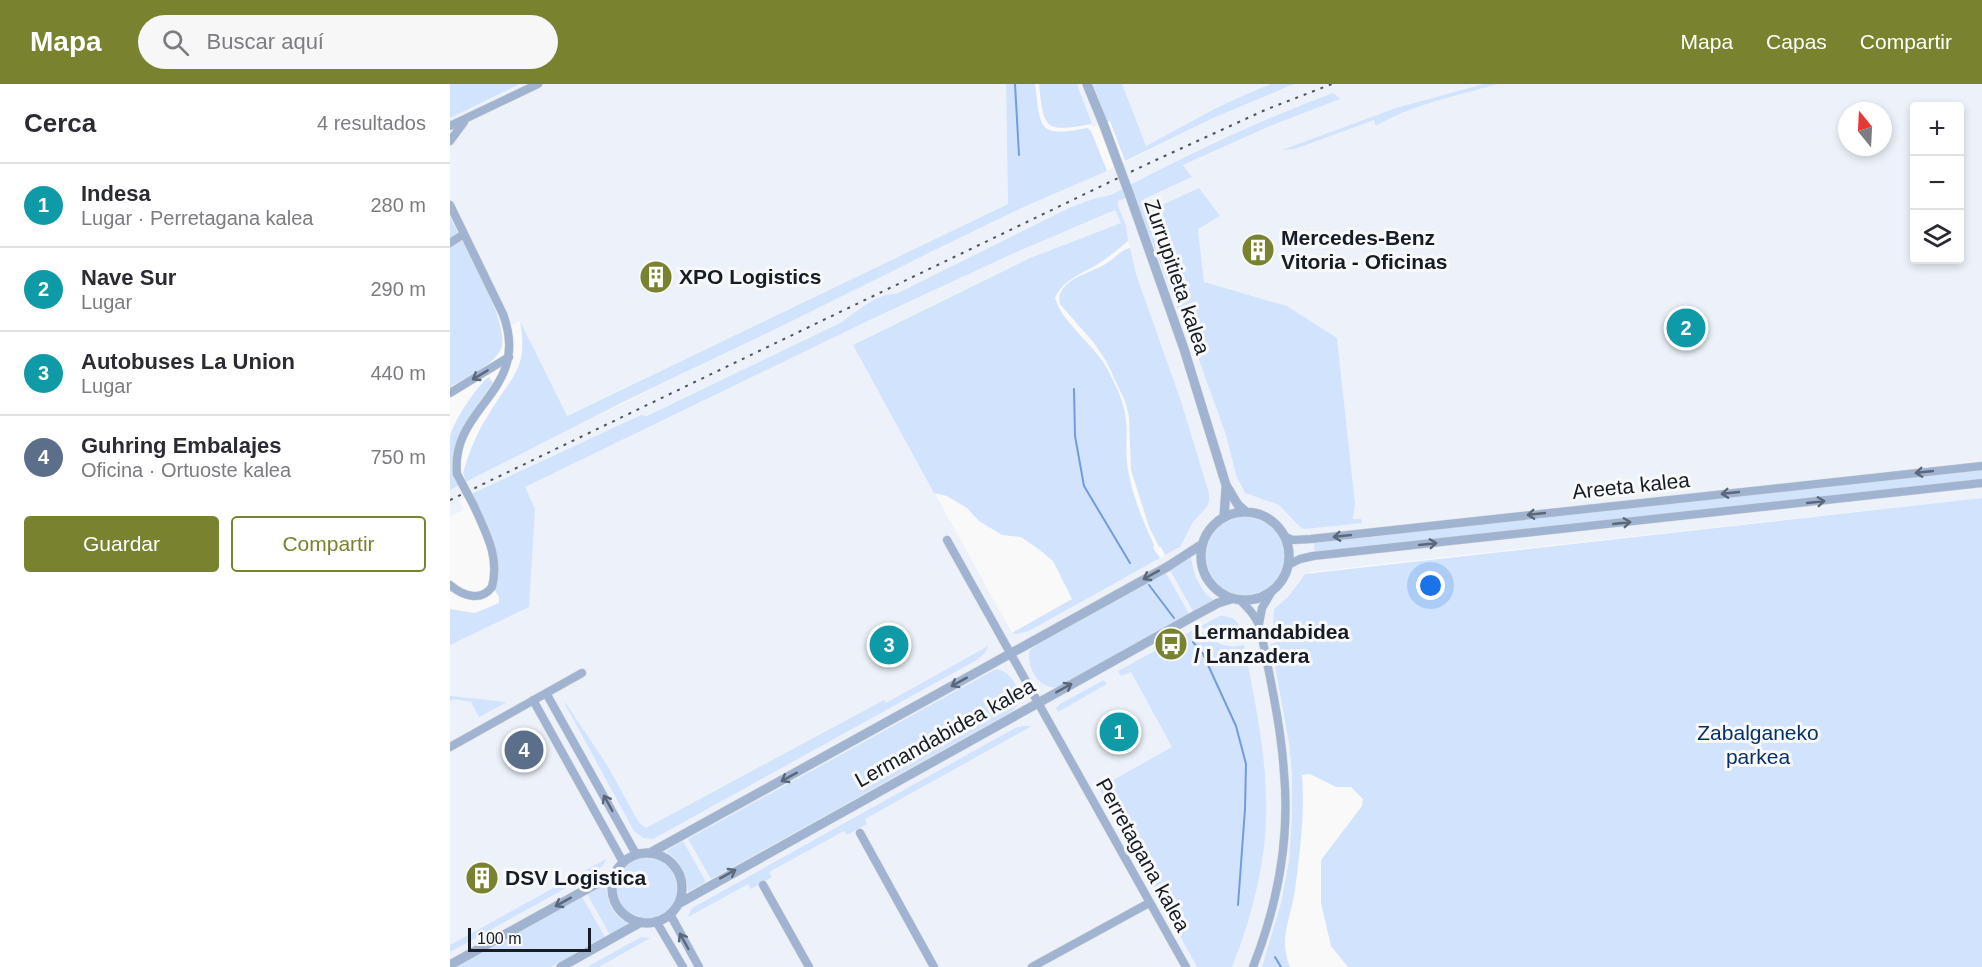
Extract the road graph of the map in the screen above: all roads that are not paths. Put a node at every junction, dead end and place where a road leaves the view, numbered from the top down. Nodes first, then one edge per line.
1 (538, 84) edge
2 (1087, 84) edge
3 (467, 118) junction
4 (450, 126) edge
5 (450, 141) edge
6 (450, 205) edge
7 (464, 234) junction
8 (450, 243) edge
9 (509, 357) junction
10 (450, 393) edge
11 (1982, 466) edge
12 (1982, 483) edge
13 (1226, 485) junction
14 (1246, 512) junction
15 (1224, 517) junction
16 (1285, 537) junction
17 (947, 540) dead end
18 (1201, 545) junction
19 (1288, 565) junction
20 (450, 585) edge
21 (1272, 591) junction
22 (1236, 599) junction
23 (1259, 624) junction
24 (1010, 654) junction
25 (582, 673) dead end
26 (546, 693) junction
27 (533, 700) junction
28 (1038, 702) junction
29 (450, 747) edge
30 (580, 754) junction
31 (567, 761) junction
32 (860, 833) dead end
33 (650, 853) junction
34 (636, 854) junction
35 (623, 862) junction
36 (614, 874) junction
37 (763, 885) dead end
38 (1149, 903) junction
39 (678, 904) junction
40 (670, 914) junction
41 (656, 921) junction
42 (641, 922) junction
43 (450, 965) edge
44 (561, 967) edge
45 (683, 967) edge
46 (699, 967) edge
47 (809, 967) edge
48 (934, 967) edge
49 (1032, 967) edge
50 (1186, 967) edge
51 (1253, 967) edge

1 - 3 street
2 - 13 street, Zurrupitieta kalea, bridge
3 - 4 street
3 - 5 street
6 - 7 street
7 - 8 street
7 - 9 street
9 -> 10 street
9 - 20 street, bridge
11 -> 16 street, Areeta kalea
19 -> 12 street, Areeta kalea
13 - 14 street, Zurrupitieta kalea
13 - 15 street, Zurrupitieta kalea
14 - 15 street
14 - 16 street
15 - 18 street
16 - 19 street
17 - 24 street, Perretagana kalea
18 - 22 street
18 -> 24 street, Lermandabidea kalea
19 - 21 street
21 - 22 street
21 - 23 street
22 - 23 street
28 -> 22 street, Lermandabidea kalea
23 - 51 street
24 - 28 street, Perretagana kalea
24 -> 33 street, Lermandabidea kalea
25 - 26 street
26 - 27 street
26 - 30 street
27 - 29 street
27 - 31 street
28 - 38 street, Perretagana kalea
39 -> 28 street, Lermandabidea kalea
30 - 31 street
34 -> 30 street
31 - 35 street
32 - 48 street
33 - 34 street
33 - 39 street
34 - 35 street
35 - 36 street
36 - 42 street
36 -> 43 street
37 - 47 street
38 - 49 street
38 - 50 street, Perretagana kalea
39 - 40 street
40 - 41 street
46 -> 40 street
41 - 42 street
41 - 45 street
42 - 44 street

